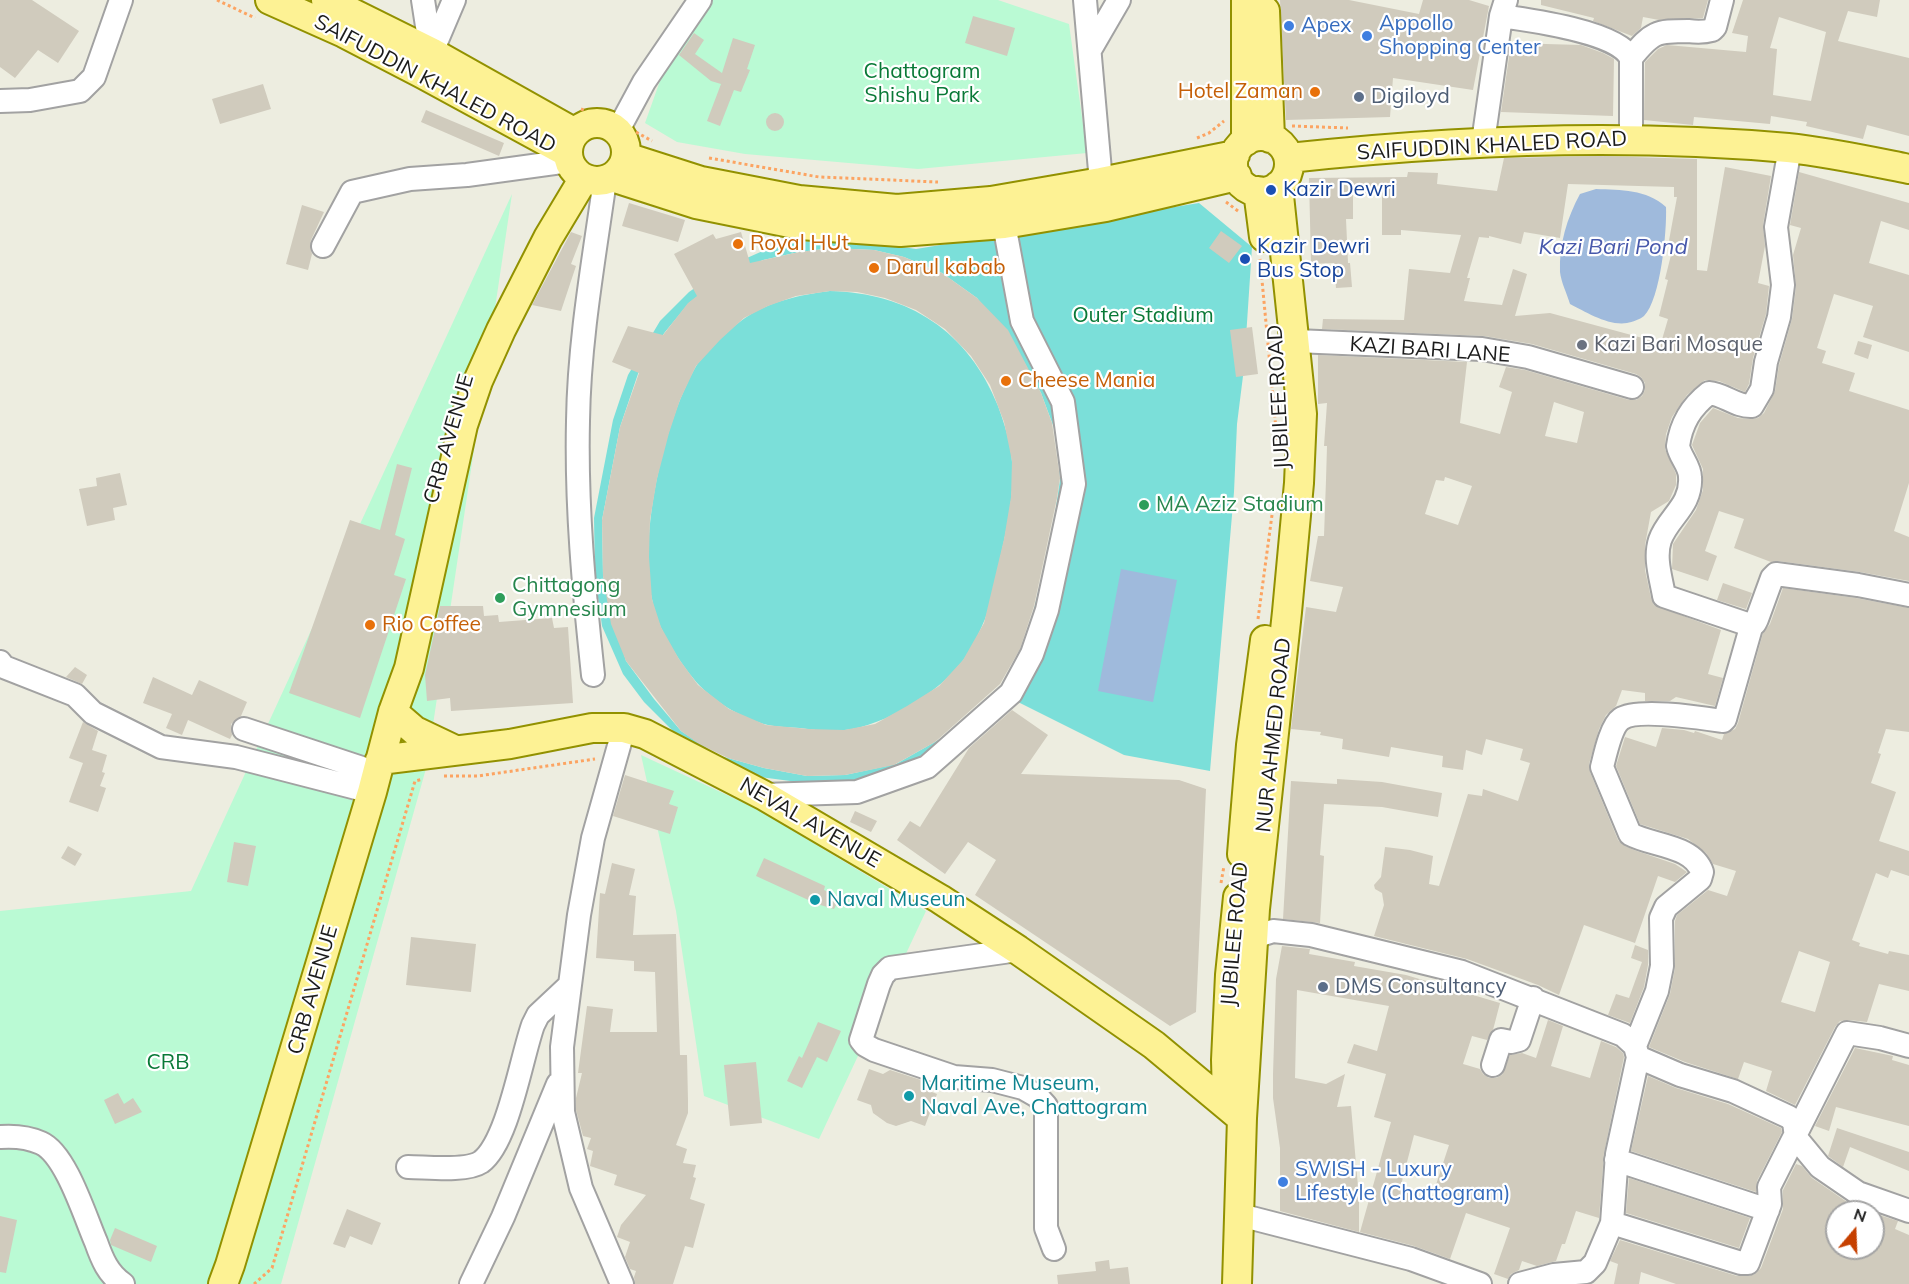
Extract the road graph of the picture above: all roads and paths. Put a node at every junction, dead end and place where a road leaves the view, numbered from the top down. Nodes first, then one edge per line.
1 (121, 0) edge
2 (270, 0) edge
3 (326, 0) edge
4 (423, 0) edge
5 (454, 0) edge
6 (700, 0) edge
7 (1086, 0) edge
8 (1119, 0) edge
9 (1246, 0) edge
10 (1264, 0) edge
11 (1722, 0) edge
12 (1504, 8) edge
13 (1090, 50) junction
14 (1631, 58) junction
15 (427, 63) junction
16 (0, 101) edge
17 (1230, 116) dead end
18 (1196, 139) dead end
19 (1631, 139) junction
20 (652, 141) dead end
21 (1483, 142) junction
22 (1790, 148) junction
23 (593, 152) junction
24 (707, 158) dead end
25 (1909, 169) edge
26 (1252, 171) junction
27 (941, 182) dead end
28 (1104, 195) junction
29 (1218, 199) dead end
30 (1004, 224) junction
31 (323, 246) dead end
32 (1260, 252) dead end
33 (1296, 341) junction
34 (1632, 387) dead end
35 (1278, 451) dead end
36 (1273, 509) dead end
37 (1909, 595) edge
38 (1752, 624) junction
39 (1257, 625) dead end
40 (0, 662) edge
41 (593, 675) dead end
42 (396, 704) junction
43 (624, 728) junction
44 (244, 729) dead end
45 (455, 750) junction
46 (616, 756) junction
47 (374, 774) junction
48 (444, 776) dead end
49 (424, 778) dead end
50 (763, 795) junction
51 (1225, 857) dead end
52 (1220, 892) dead end
53 (1254, 937) junction
54 (1018, 950) junction
55 (570, 985) junction
56 (1533, 998) junction
57 (1909, 1046) edge
58 (1637, 1051) junction
59 (1493, 1065) dead end
60 (562, 1075) junction
61 (1235, 1112) junction
62 (0, 1137) edge
63 (1796, 1138) junction
64 (1616, 1160) junction
65 (408, 1167) dead end
66 (1768, 1210) junction
67 (1909, 1211) edge
68 (1240, 1215) junction
69 (1612, 1223) junction
70 (1054, 1249) dead end
71 (1590, 1278) edge
72 (123, 1284) edge
73 (223, 1284) edge
74 (254, 1284) edge
75 (471, 1284) edge
76 (622, 1284) edge
77 (1219, 1284) edge
78 (1237, 1284) edge
79 (1480, 1284) edge
80 (1520, 1284) edge

1 - 16 street
2 - 15 main road, SAIFUDDIN KHALED ROAD
3 - 15 main road, SAIFUDDIN KHALED ROAD
4 - 15 street
5 - 15 street
6 - 23 street
7 - 13 street
8 - 13 street
9 - 26 main road
10 - 26 main road, JUBILEE ROAD
11 - 14 street
12 - 14 street
12 - 21 street
13 - 28 street
14 - 19 street
15 - 23 main road, SAIFUDDIN KHALED ROAD
17 - 18 path
19 - 21 main road, SAIFUDDIN KHALED ROAD
19 - 22 main road, SAIFUDDIN KHALED ROAD
20 - 23 path
21 - 26 main road, SAIFUDDIN KHALED ROAD
22 - 25 main road, SAIFUDDIN KHALED ROAD
22 - 38 street
23 - 23 path
23 - 28 main road, SAIFUDDIN KHALED ROAD
23 - 30 main road, SAIFUDDIN KHALED ROAD
23 - 31 street
23 - 41 street
23 - 42 main road, CRB AVENUE
24 - 27 path
26 - 28 main road, SAIFUDDIN KHALED ROAD
26 - 29 path
26 - 33 main road, NUR AHMED ROAD
26 - 61 main road, JUBILEE ROAD
28 - 30 main road, SAIFUDDIN KHALED ROAD
30 - 50 street
32 - 35 path
33 - 34 street, KAZI BARI LANE
33 - 53 main road, NUR AHMED ROAD
36 - 39 path
37 - 38 street
38 - 58 street
40 - 47 street
42 - 45 main road
42 - 47 main road, CRB AVENUE
43 - 45 main road, NEVAL AVENUE
43 - 46 street
43 - 50 main road, NEVAL AVENUE
44 - 47 street
45 - 47 main road, NEVAL AVENUE
46 - 48 path
46 - 55 street
47 - 73 main road, CRB AVENUE
49 - 74 path
50 - 54 main road, NEVAL AVENUE
51 - 52 path
53 - 56 street
53 - 61 main road, NUR AHMED ROAD
54 - 61 main road, NEVAL AVENUE
54 - 70 street
55 - 60 street
55 - 65 street
56 - 58 street
56 - 59 street
57 - 63 street
58 - 63 street
58 - 64 street
60 - 75 street
60 - 76 street
61 - 68 main road, NUR AHMED ROAD
61 - 77 main road, JUBILEE ROAD
62 - 72 street
63 - 66 street
63 - 67 street
64 - 66 street
64 - 69 street
66 - 69 street
68 - 78 main road, NUR AHMED ROAD
68 - 79 street
69 - 71 street
71 - 80 street

